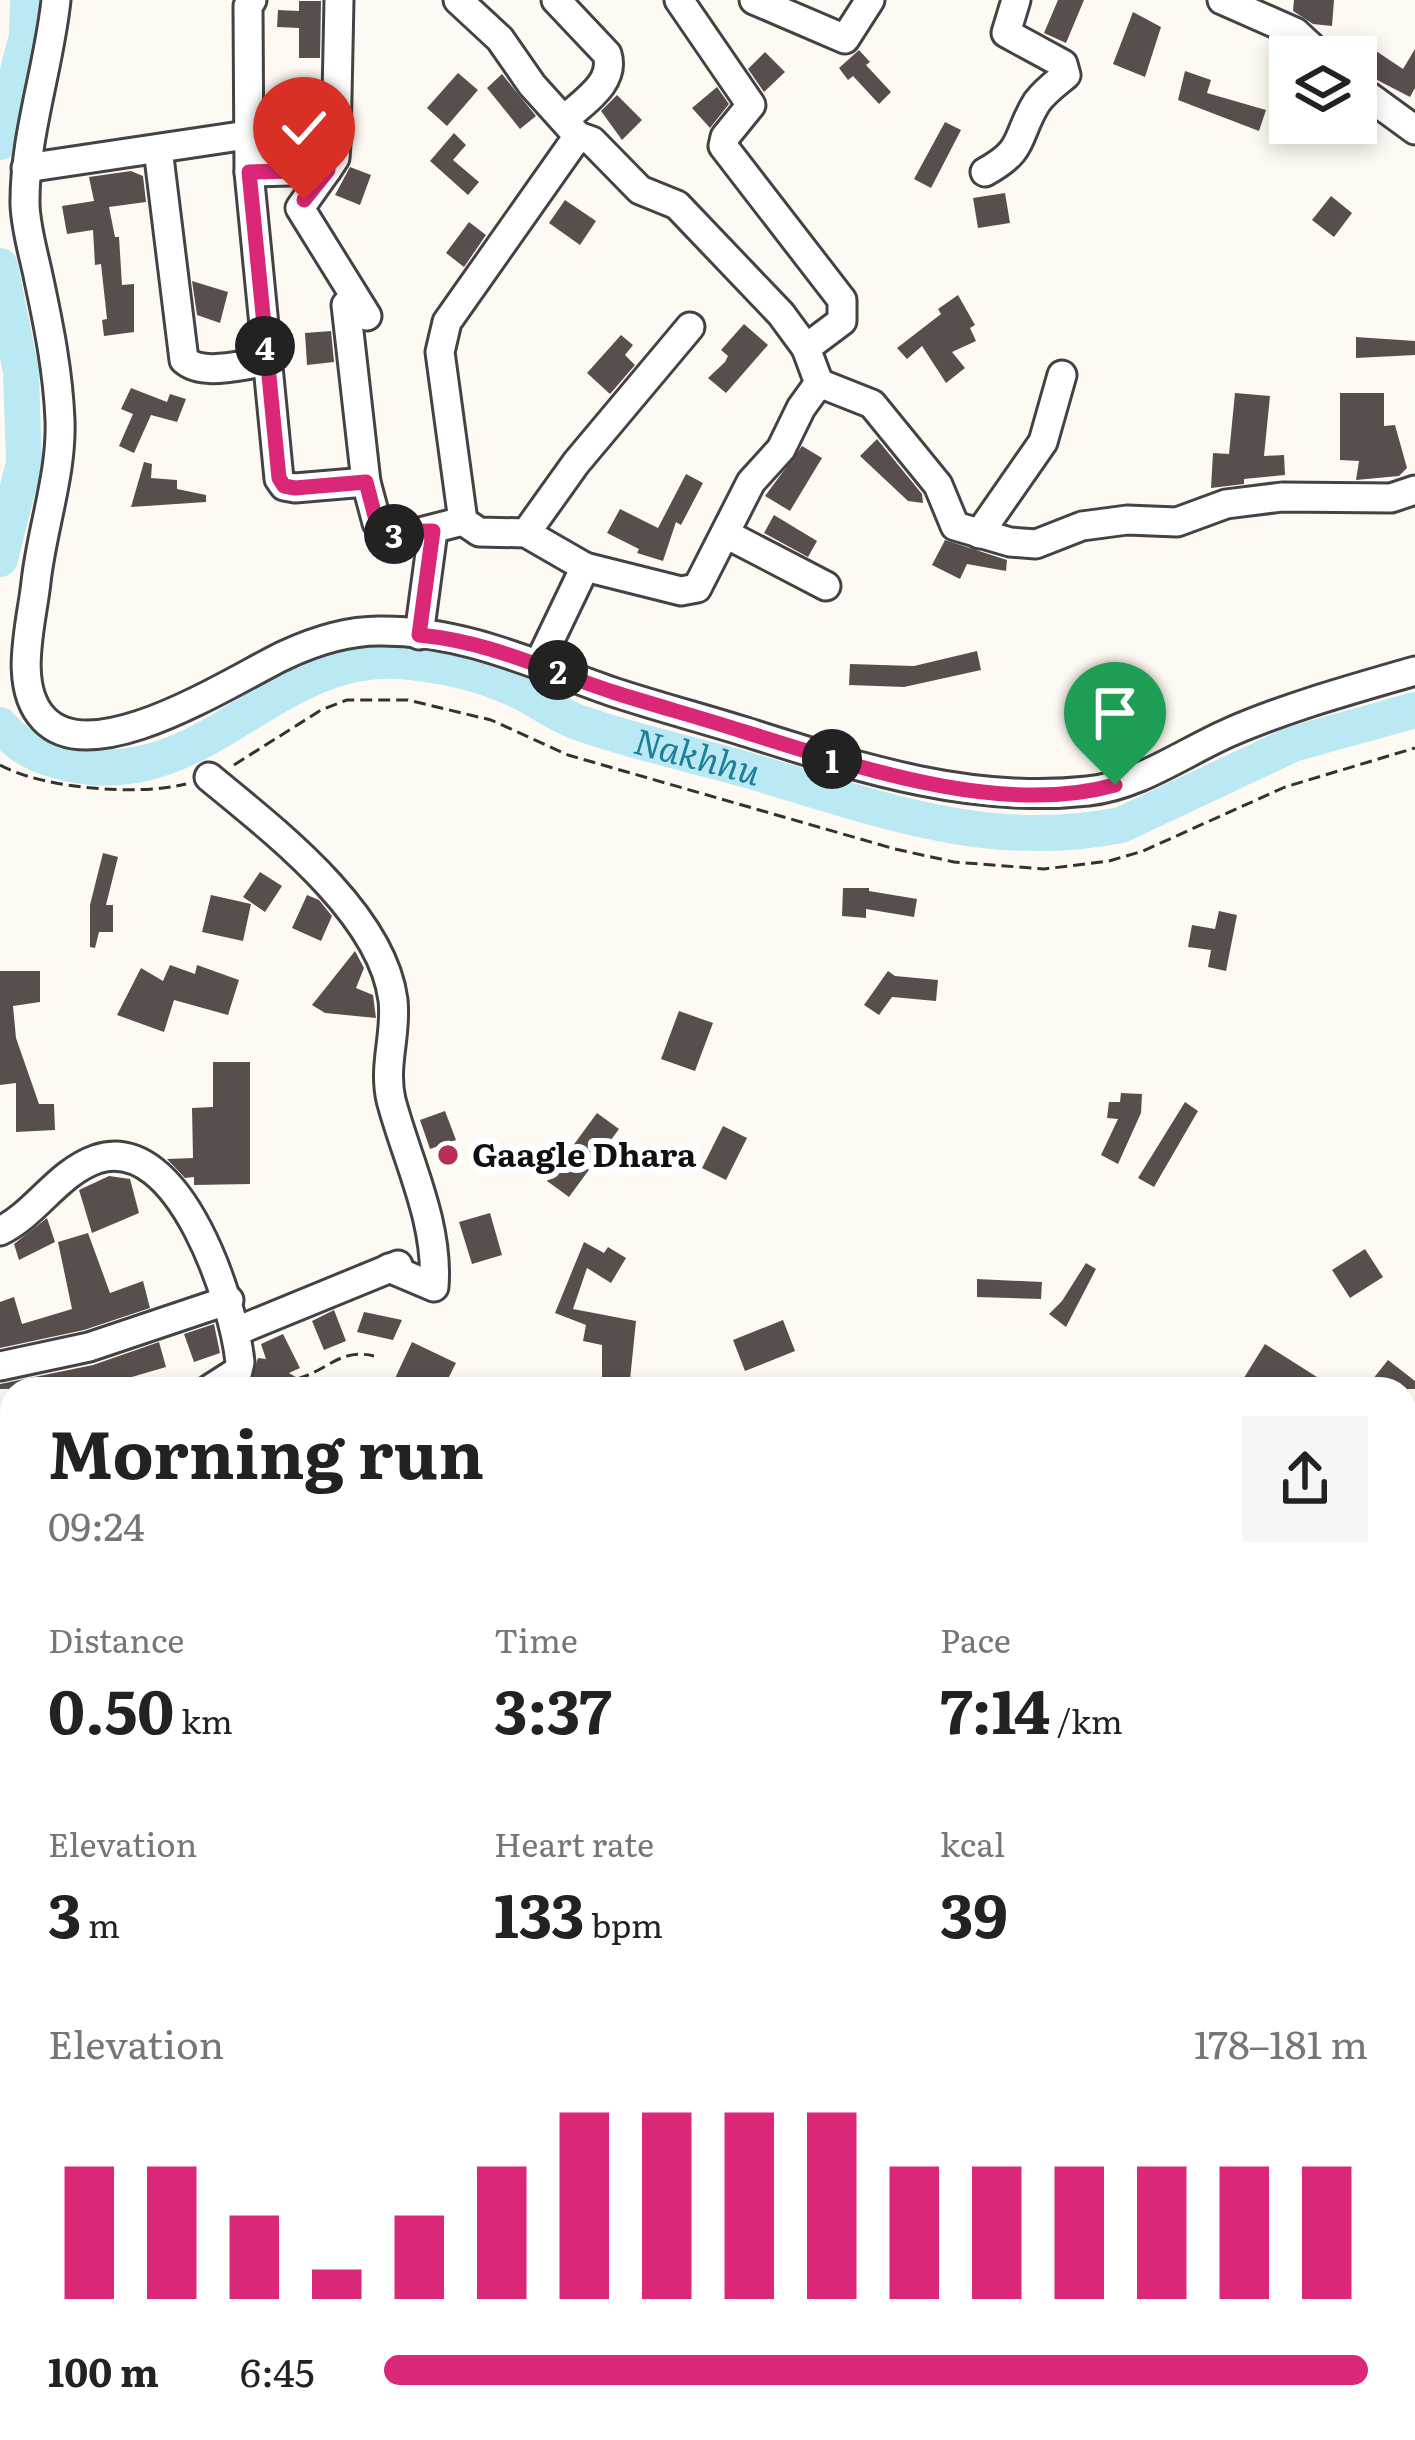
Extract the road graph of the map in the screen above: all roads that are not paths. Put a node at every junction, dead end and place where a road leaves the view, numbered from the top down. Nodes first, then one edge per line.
1 (56, 0) edge
2 (252, 0) edge
3 (339, 0) edge
4 (458, 0) edge
5 (556, 0) edge
6 (679, 0) edge
7 (754, 0) edge
8 (870, 0) edge
9 (1016, 0) edge
10 (1222, 0) edge
11 (1299, 36) edge
12 (1377, 102) edge
13 (571, 128) junction
14 (1415, 130) edge
15 (247, 135) junction
16 (158, 149) junction
17 (26, 168) junction
18 (328, 170) junction
19 (249, 172) junction
20 (985, 172) dead end
21 (690, 327) dead end
22 (806, 348) junction
23 (266, 362) junction
24 (1062, 375) dead end
25 (819, 383) junction
26 (366, 482) junction
27 (1415, 490) edge
28 (463, 521) junction
29 (433, 531) junction
30 (526, 533) junction
31 (726, 535) junction
32 (979, 535) junction
33 (584, 567) junction
34 (826, 586) dead end
35 (419, 635) junction
36 (539, 663) junction
37 (1415, 671) edge
38 (209, 777) road end
39 (0, 1232) edge
40 (229, 1300) junction
41 (237, 1331) junction
42 (0, 1366) edge
43 (229, 1377) edge

1 - 17 street
2 - 15 street
3 - 18 street
4 - 13 street
5 - 13 street
6 - 22 street
7 - 8 street
9 - 20 street
10 - 11 street
12 - 14 street
13 - 22 street
13 - 28 street
15 - 16 street
15 - 19 street
16 - 17 street
16 - 23 street
17 - 35 street
18 - 19 street
18 - 26 street
19 - 23 street
21 - 30 street
22 - 25 street
23 - 26 street
24 - 32 street
25 - 31 street
25 - 32 street
26 - 29 street
27 - 32 street
28 - 29 street
28 - 30 street
29 - 35 street
30 - 33 street
31 - 33 street
31 - 34 street
33 - 36 street
35 - 36 street
36 - 37 street
38 - 41 street
39 - 40 street
40 - 41 street
40 - 42 street
41 - 43 street

